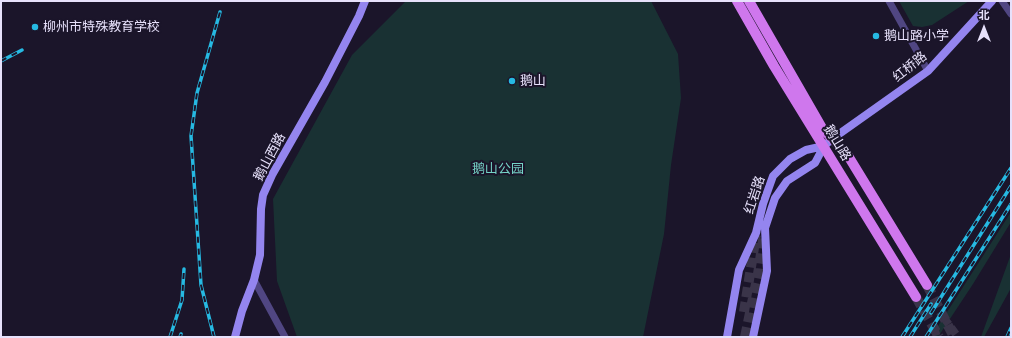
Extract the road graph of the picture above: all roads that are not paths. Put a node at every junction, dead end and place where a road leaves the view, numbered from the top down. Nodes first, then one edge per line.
1 (365, 1) edge
2 (737, 1) edge
3 (748, 1) edge
4 (889, 1) edge
5 (992, 1) edge
6 (1002, 1) edge
7 (1011, 14) edge
8 (928, 71) junction
9 (832, 139) junction
10 (824, 146) junction
11 (254, 280) junction
12 (927, 285) tunnel mouth
13 (916, 297) tunnel mouth
14 (235, 337) edge
15 (285, 337) edge
16 (727, 337) edge
17 (753, 337) edge

1 - 11 street, 鹅山西路
2 - 10 main road, 鹅山路
3 - 9 main road, 鹅山路
4 - 8 street
5 - 8 street, 红桥路
6 - 7 street
8 - 9 street, 红桥路
9 - 10 street, 红岩路
9 - 12 main road, 鹅山路
10 - 13 main road, 鹅山路
10 - 16 street, 红岩路
10 - 17 street, 红岩路
11 - 14 street, 鹅山西路
11 - 15 street

